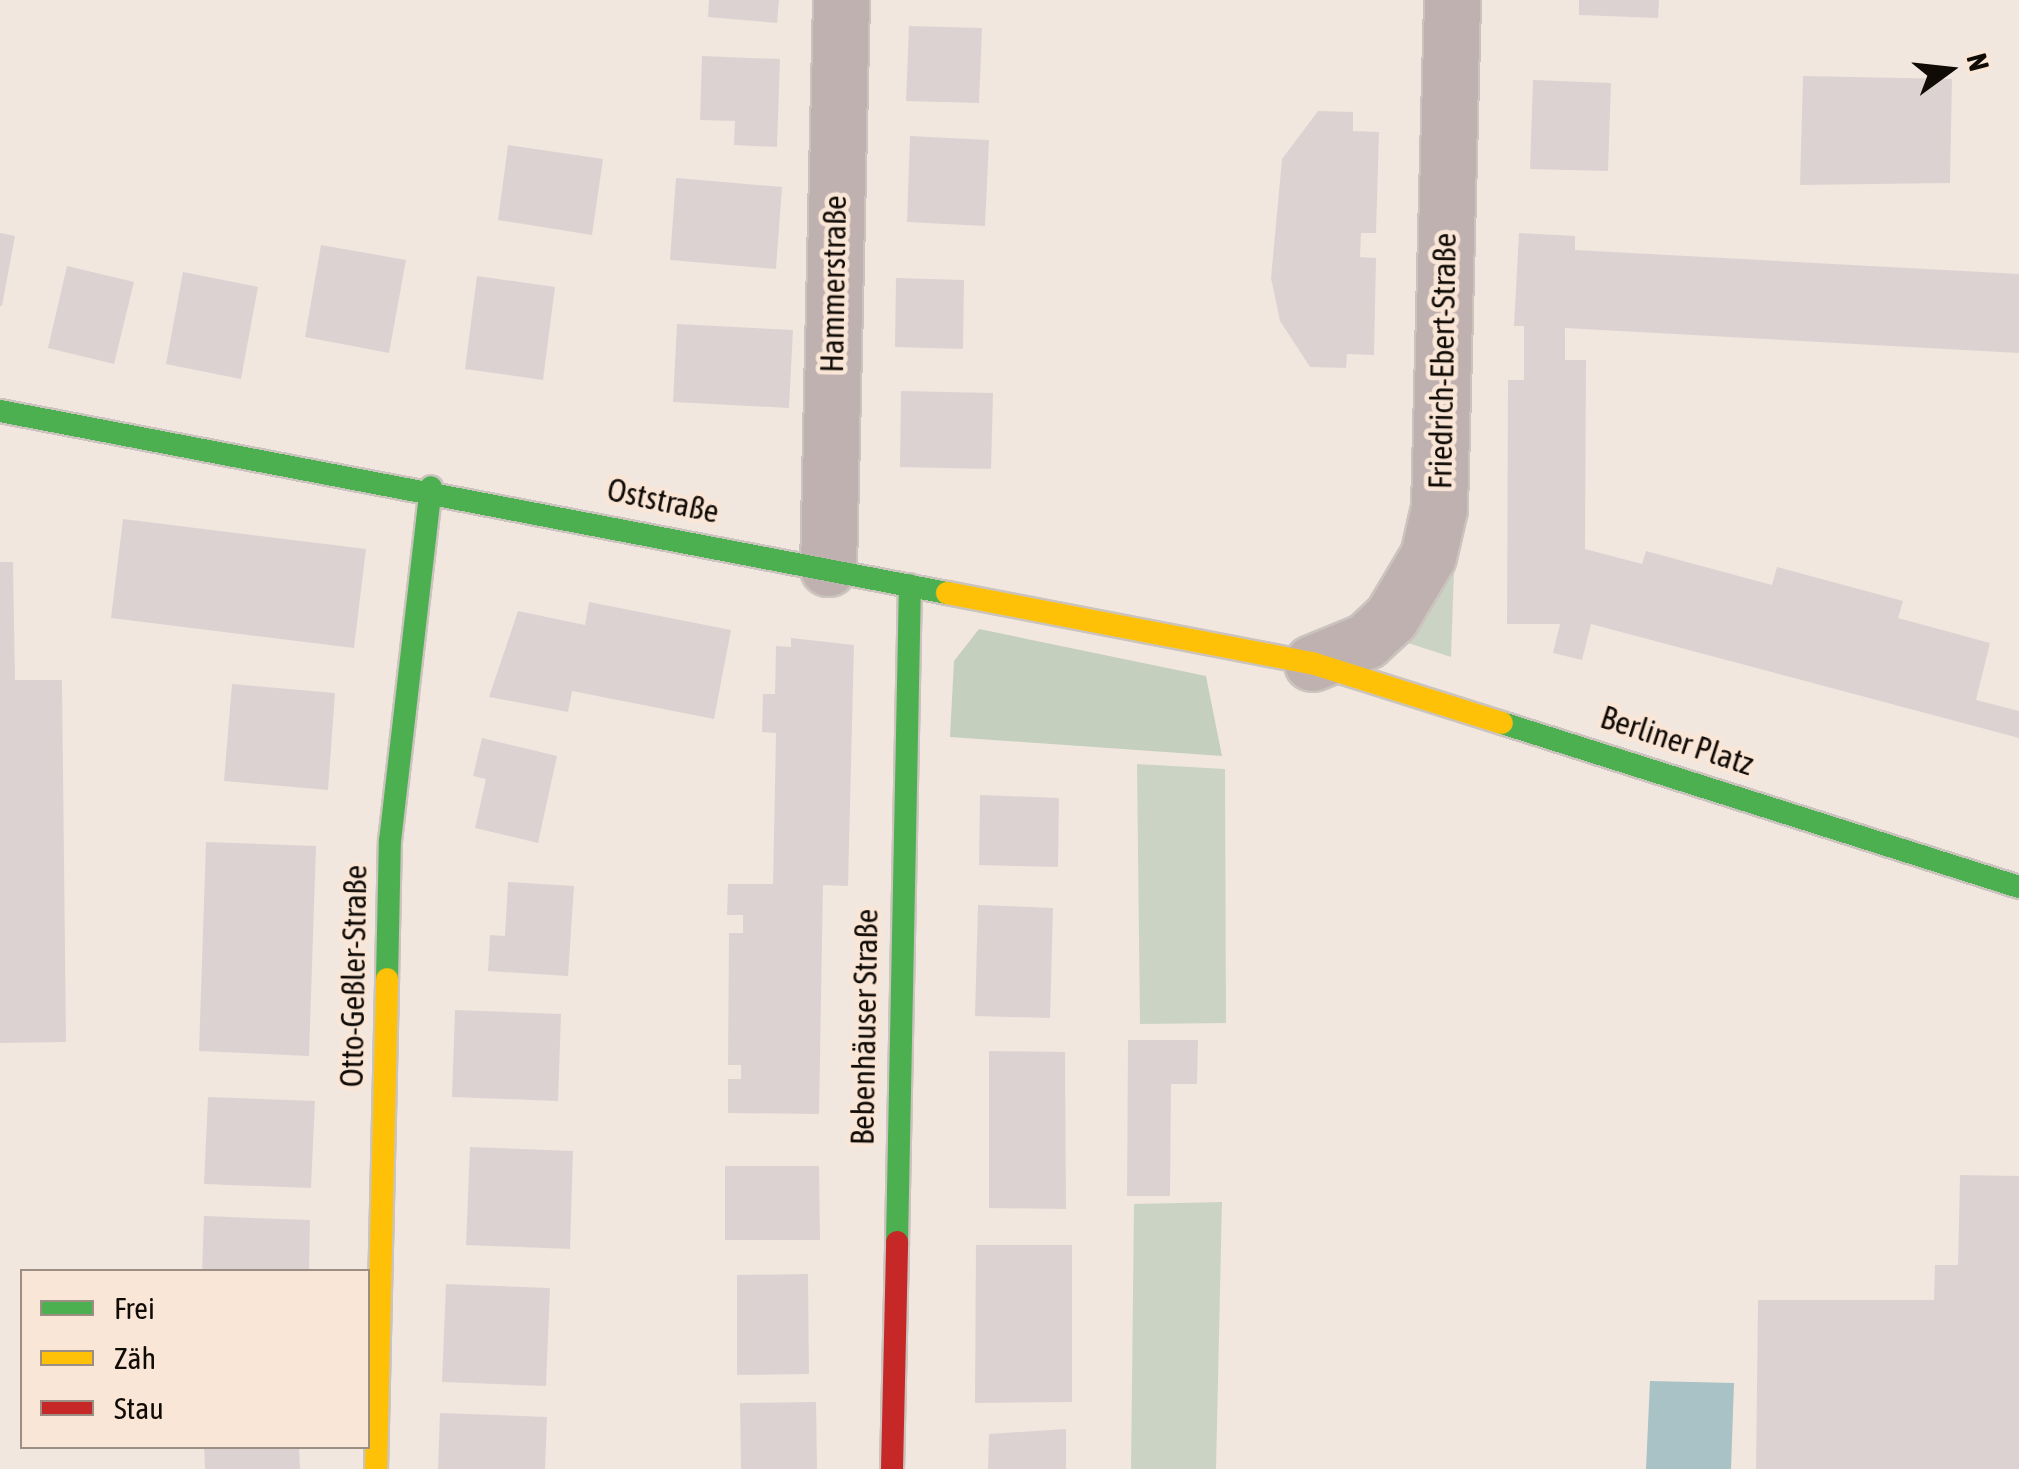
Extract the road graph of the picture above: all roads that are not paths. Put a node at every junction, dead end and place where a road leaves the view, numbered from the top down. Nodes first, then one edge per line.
1 (841, 0) edge
2 (1452, 0) edge
3 (0, 411) edge
4 (431, 487) junction
5 (828, 568) junction
6 (910, 586) junction
7 (1312, 663) junction
8 (2019, 887) edge
9 (376, 1469) edge
10 (892, 1469) edge

1 - 5 street, Hammerstraße
2 - 7 street, Friedrich-Ebert-Straße
3 - 4 street, Oststraße
4 - 5 street, Oststraße
4 - 9 street, Otto-Geßler-Straße
5 - 6 street, Oststraße
6 - 7 street, Oststraße
6 - 10 street, Bebenhäuser Straße
7 - 8 street, Berliner Platz

